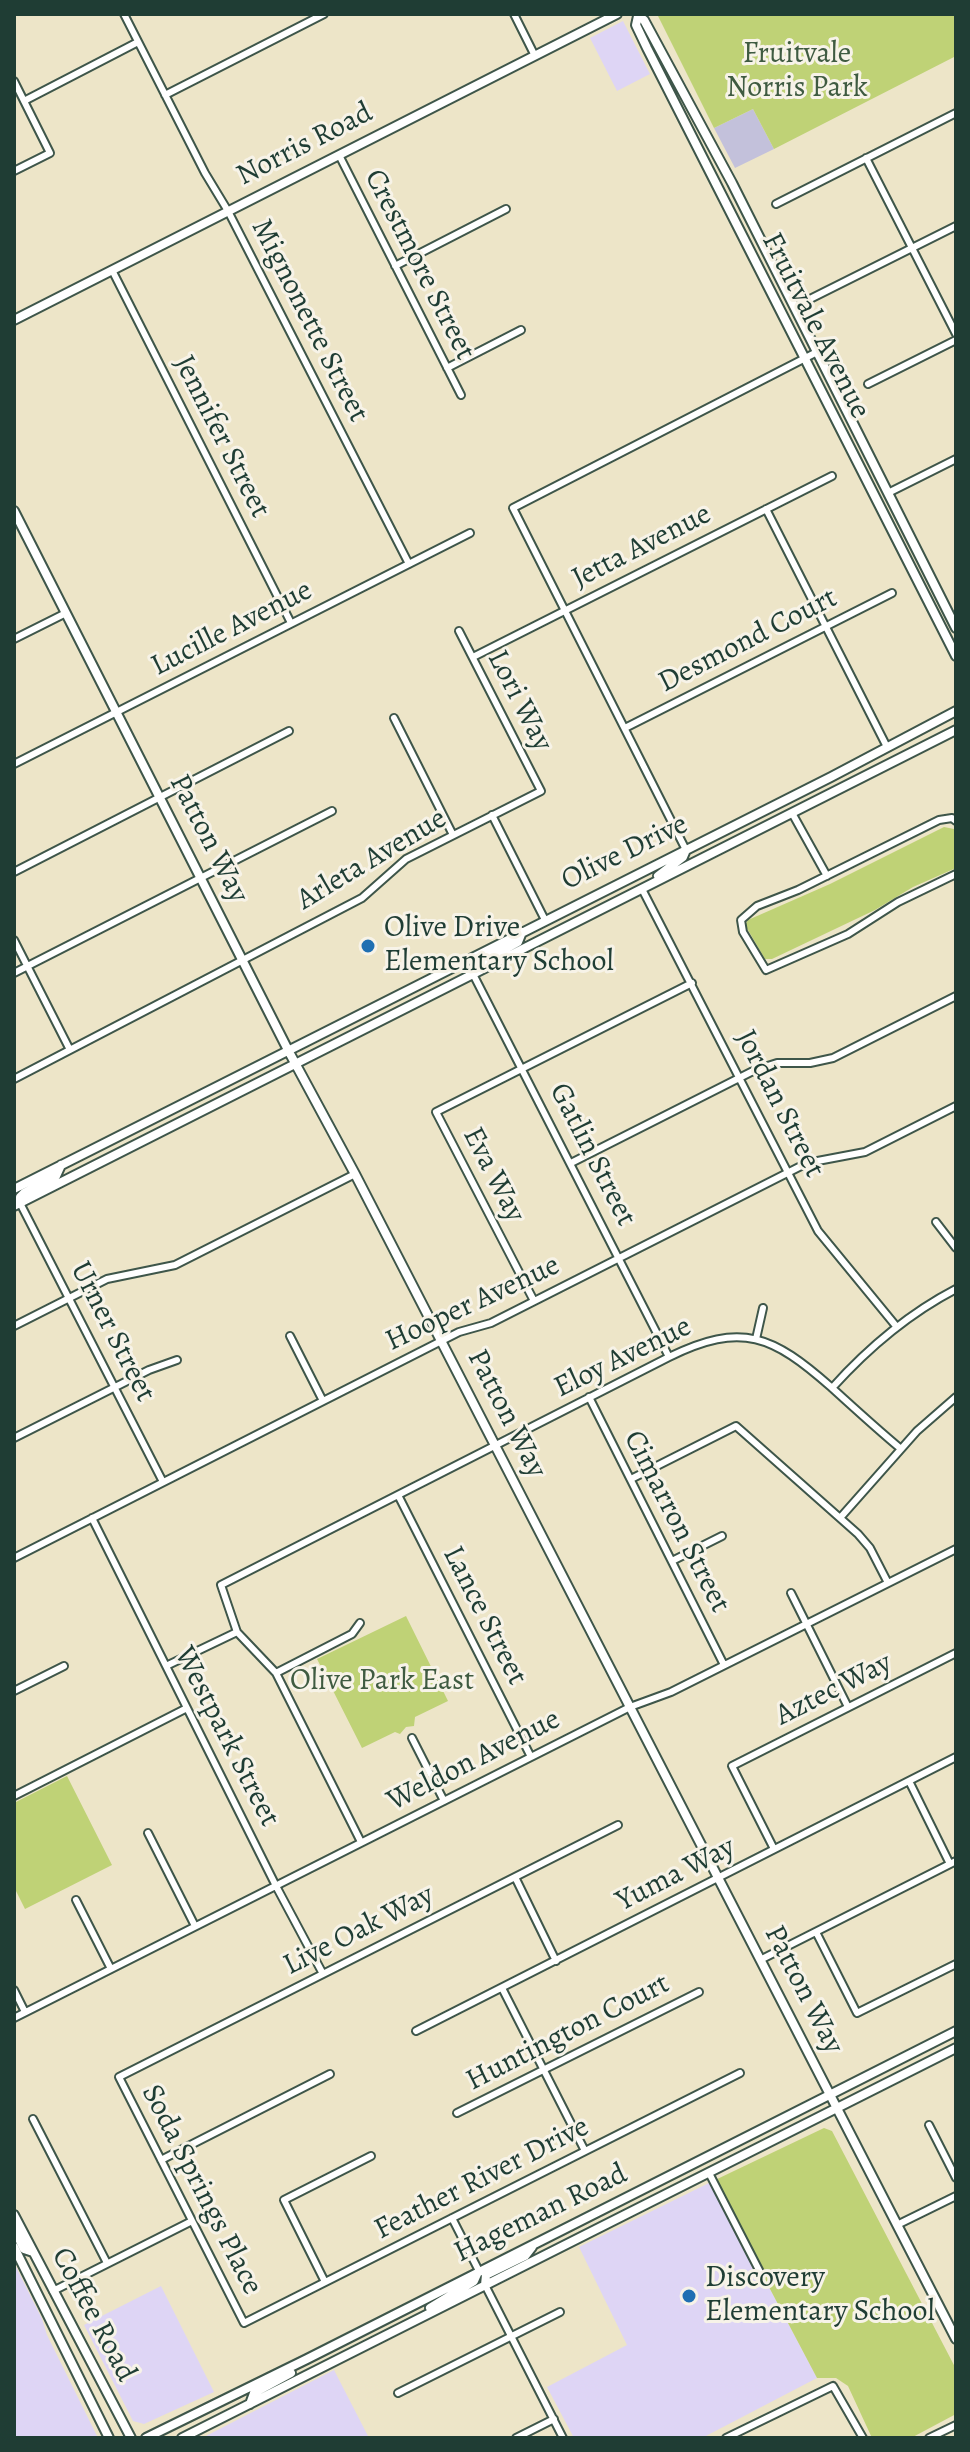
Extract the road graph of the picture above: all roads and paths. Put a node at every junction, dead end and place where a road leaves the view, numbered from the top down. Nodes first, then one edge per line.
1 (124, 14) edge
2 (324, 14) edge
3 (514, 14) edge
4 (617, 14) edge
5 (638, 15) edge
6 (138, 42) junction
7 (535, 56) junction
8 (14, 81) edge
9 (165, 95) junction
10 (24, 101) junction
11 (956, 113) edge
12 (716, 153) junction
13 (339, 155) junction
14 (866, 158) junction
15 (703, 159) junction
16 (14, 171) edge
17 (776, 204) dead end
18 (506, 209) dead end
19 (228, 211) junction
20 (956, 226) edge
21 (912, 248) junction
22 (395, 266) junction
23 (112, 270) junction
24 (794, 307) junction
25 (14, 320) edge
26 (521, 330) dead end
27 (956, 334) edge
28 (956, 340) edge
29 (817, 352) junction
30 (805, 359) junction
31 (447, 368) junction
32 (868, 384) dead end
33 (461, 395) dead end
34 (956, 459) edge
35 (832, 476) dead end
36 (887, 493) junction
37 (766, 509) junction
38 (15, 517) edge
39 (470, 533) dead end
40 (409, 564) junction
41 (892, 593) dead end
42 (565, 611) junction
43 (66, 613) junction
44 (291, 623) junction
45 (826, 626) junction
46 (956, 628) edge
47 (459, 631) dead end
48 (14, 639) edge
49 (956, 656) edge
50 (473, 657) junction
51 (956, 711) edge
52 (117, 712) junction
53 (394, 718) dead end
54 (625, 728) junction
55 (956, 730) edge
56 (289, 731) dead end
57 (887, 747) junction
58 (14, 764) edge
59 (831, 777) junction
60 (541, 791) joint
61 (160, 797) junction
62 (332, 811) dead end
63 (792, 813) junction
64 (492, 815) junction
65 (956, 821) edge
66 (453, 835) junction
67 (686, 850) junction
68 (14, 872) edge
69 (956, 874) edge
70 (827, 876) junction
71 (201, 877) junction
72 (642, 889) junction
73 (545, 920) junction
74 (523, 931) junction
75 (14, 940) edge
76 (243, 959) junction
77 (27, 966) junction
78 (14, 973) edge
79 (473, 974) junction
80 (692, 983) junction
81 (956, 996) edge
82 (69, 1048) junction
83 (288, 1050) junction
84 (295, 1064) junction
85 (523, 1068) junction
86 (740, 1077) junction
87 (14, 1079) edge
88 (956, 1106) edge
89 (571, 1163) junction
90 (61, 1165) junction
91 (788, 1172) junction
92 (355, 1174) junction
93 (14, 1189) edge
94 (17, 1205) edge
95 (936, 1222) dead end
96 (956, 1248) edge
97 (619, 1258) junction
98 (956, 1289) edge
99 (70, 1297) junction
100 (534, 1301) junction
101 (763, 1308) dead end
102 (14, 1326) edge
103 (896, 1326) junction
104 (290, 1336) dead end
105 (756, 1339) junction
106 (441, 1341) junction
107 (669, 1357) junction
108 (177, 1360) dead end
109 (115, 1387) junction
110 (832, 1388) junction
111 (589, 1397) junction
112 (956, 1397) edge
113 (323, 1401) junction
114 (14, 1438) edge
115 (495, 1445) junction
116 (901, 1449) junction
117 (631, 1479) junction
118 (163, 1482) junction
119 (398, 1495) junction
120 (92, 1518) junction
121 (840, 1518) junction
122 (722, 1536) dead end
123 (956, 1549) edge
124 (14, 1558) edge
125 (672, 1561) junction
126 (888, 1583) junction
127 (791, 1593) dead end
128 (360, 1623) dead end
129 (806, 1624) junction
130 (237, 1632) junction
131 (956, 1653) edge
132 (724, 1665) junction
133 (64, 1666) dead end
134 (166, 1666) junction
135 (276, 1673) junction
136 (14, 1691) edge
137 (630, 1707) junction
138 (848, 1707) junction
139 (187, 1708) junction
140 (412, 1738) dead end
141 (531, 1757) junction
142 (956, 1757) edge
143 (909, 1781) junction
144 (14, 1796) edge
145 (444, 1801) junction
146 (618, 1825) dead end
147 (148, 1833) dead end
148 (361, 1842) junction
149 (774, 1849) junction
150 (953, 1863) edge
151 (515, 1877) junction
152 (718, 1877) junction
153 (276, 1886) junction
154 (76, 1900) dead end
155 (195, 1926) junction
156 (816, 1932) junction
157 (760, 1960) junction
158 (556, 1961) junction
159 (956, 1964) edge
160 (111, 1969) junction
161 (323, 1974) junction
162 (502, 1988) junction
163 (14, 1990) edge
164 (699, 1992) dead end
165 (25, 2012) junction
166 (14, 2018) edge
167 (416, 2031) dead end
168 (956, 2031) edge
169 (956, 2048) edge
170 (544, 2070) junction
171 (740, 2073) dead end
172 (330, 2074) dead end
173 (119, 2077) joint
174 (829, 2094) junction
175 (837, 2108) junction
176 (457, 2113) dead end
177 (33, 2119) dead end
178 (929, 2125) dead end
179 (585, 2151) junction
180 (371, 2156) dead end
181 (161, 2160) junction
182 (709, 2173) junction
183 (956, 2178) edge
184 (956, 2196) edge
185 (14, 2215) edge
186 (452, 2218) junction
187 (192, 2221) junction
188 (897, 2225) junction
189 (14, 2229) edge
190 (535, 2243) junction
191 (14, 2247) edge
192 (34, 2253) junction
193 (107, 2263) junction
194 (479, 2271) junction
195 (760, 2272) dead end
196 (325, 2282) junction
197 (485, 2285) junction
198 (53, 2291) junction
199 (560, 2312) dead end
200 (416, 2319) junction
201 (244, 2323) joint
202 (511, 2336) junction
203 (956, 2339) edge
204 (307, 2359) junction
205 (398, 2393) dead end
206 (250, 2404) junction
207 (554, 2419) junction
208 (956, 2425) edge
209 (109, 2438) edge
210 (131, 2438) edge
211 (146, 2438) edge
212 (182, 2438) edge
213 (516, 2438) edge
214 (563, 2438) edge
215 (726, 2438) edge
216 (863, 2438) edge
217 (929, 2438) edge

1 - 6 street, Mignonette Street
2 - 9 street
3 - 7 street
4 - 7 main road, Norris Road
5 - 12 main road, Fruitvale Avenue
5 - 15 main road, Fruitvale Avenue
6 - 9 street, Mignonette Street
6 - 10 street
7 - 13 main road, Norris Road
8 - 10 street
9 - 19 street, Mignonette Street
10 - 16 street
11 - 14 street
12 - 15 main road
12 - 24 main road, Fruitvale Avenue
13 - 19 main road, Norris Road
13 - 22 street, Crestmore Street
14 - 17 street
14 - 21 street
15 - 30 main road, Fruitvale Avenue
18 - 22 street
19 - 23 main road, Norris Road
19 - 40 street, Mignonette Street
20 - 21 street
21 - 24 street
21 - 27 street
22 - 31 street, Crestmore Street
23 - 25 main road, Norris Road
23 - 44 street, Jennifer Street
24 - 29 main road, Fruitvale Avenue
26 - 31 street
28 - 32 street
29 - 30 street
29 - 36 main road, Fruitvale Avenue
30 - 42 street
30 - 49 main road, Fruitvale Avenue
31 - 33 street, Crestmore Street
34 - 36 street
35 - 37 street, Jetta Avenue
36 - 46 main road, Fruitvale Avenue
37 - 42 street, Jetta Avenue
37 - 45 street
38 - 43 main road, Patton Way
39 - 40 street, Lucille Avenue
40 - 44 street, Lucille Avenue
41 - 45 street, Desmond Court
42 - 50 street, Jetta Avenue
42 - 54 street
43 - 48 street
43 - 52 main road, Patton Way
44 - 52 street, Lucille Avenue
45 - 54 street, Desmond Court
45 - 57 street
47 - 50 street, Lori Way
50 - 60 street, Lori Way
51 - 57 main road, Olive Drive
52 - 58 street, Lucille Avenue
52 - 61 main road, Patton Way
53 - 66 street
54 - 67 street
55 - 63 main road, Olive Drive
56 - 61 street
57 - 59 main road, Olive Drive
59 - 63 main road
59 - 67 main road, Olive Drive
60 - 64 street, Arleta Avenue
61 - 68 street
61 - 71 main road, Patton Way
62 - 71 street
63 - 70 street
63 - 72 main road, Olive Drive
64 - 66 street, Arleta Avenue
64 - 73 street
65 - 70 street
66 - 76 street, Arleta Avenue
67 - 72 main road
67 - 73 main road, Olive Drive
69 - 70 street
71 - 76 main road, Patton Way
71 - 77 street
72 - 79 main road, Olive Drive
72 - 80 street, Jordan Street
73 - 74 main road, Olive Drive
74 - 79 main road
74 - 83 main road, Olive Drive
75 - 77 street
76 - 82 street, Arleta Avenue
76 - 83 main road, Patton Way
77 - 78 street
77 - 82 street
79 - 84 main road, Olive Drive
79 - 85 street, Gatlin Street
80 - 85 street
80 - 86 street, Jordan Street
81 - 86 street
82 - 87 street, Arleta Avenue
83 - 84 main road, Patton Way
83 - 90 main road, Olive Drive
84 - 92 main road, Patton Way
84 - 94 main road, Olive Drive
85 - 89 street, Gatlin Street
85 - 100 street, Eva Way
86 - 89 street
86 - 91 street, Jordan Street
88 - 91 street, Hooper Avenue
89 - 97 street, Gatlin Street
90 - 93 main road, Olive Drive
90 - 94 main road
91 - 97 street, Hooper Avenue
91 - 103 street, Jordan Street
92 - 99 street
92 - 106 main road, Patton Way
94 - 99 street, Urner Street
95 - 96 street
97 - 100 street, Hooper Avenue
97 - 107 street, Gatlin Street
98 - 103 street
99 - 102 street
99 - 109 street, Urner Street
100 - 106 street, Hooper Avenue
101 - 105 street
103 - 110 street
104 - 113 street
105 - 107 street, Eloy Avenue
105 - 110 street, Eloy Avenue
106 - 113 street, Hooper Avenue
106 - 115 main road, Patton Way
107 - 111 street, Eloy Avenue
108 - 109 street
109 - 114 street
109 - 118 street, Urner Street
110 - 116 street, Eloy Avenue
111 - 115 street, Eloy Avenue
111 - 117 street, Cimarron Street
112 - 116 street
113 - 118 street, Hooper Avenue
115 - 119 street, Eloy Avenue
115 - 137 main road, Patton Way
116 - 121 street
117 - 121 street
117 - 125 street, Cimarron Street
118 - 120 street, Hooper Avenue
119 - 130 street, Eloy Avenue
119 - 141 street, Lance Street
120 - 124 street, Hooper Avenue
120 - 134 street, Westpark Street
121 - 126 street
122 - 125 street
123 - 126 street, Weldon Avenue
125 - 132 street, Cimarron Street
126 - 129 street, Weldon Avenue
127 - 129 street
128 - 135 street
129 - 132 street, Weldon Avenue
129 - 138 street
130 - 134 street
130 - 135 street
131 - 138 street, Aztec Way
132 - 137 street, Weldon Avenue
133 - 136 street
134 - 139 street, Westpark Street
135 - 148 street
137 - 141 street, Weldon Avenue
137 - 152 main road, Patton Way
138 - 149 street, Aztec Way
139 - 144 street
139 - 153 street, Westpark Street
140 - 145 street
141 - 145 street, Weldon Avenue
142 - 143 street, Yuma Way
143 - 149 street, Yuma Way
143 - 150 street
145 - 148 street, Weldon Avenue
146 - 151 street, Live Oak Way
147 - 155 street
148 - 153 street, Weldon Avenue
149 - 152 street, Yuma Way
150 - 156 street
151 - 158 street
151 - 161 street, Live Oak Way
152 - 157 main road, Patton Way
152 - 158 street, Yuma Way
153 - 155 street, Weldon Avenue
153 - 161 street, Westpark Street
154 - 160 street
155 - 160 street, Weldon Avenue
156 - 157 street
156 - 159 street
157 - 174 main road, Patton Way
158 - 162 street, Yuma Way
160 - 165 street, Weldon Avenue
161 - 173 street, Live Oak Way
162 - 167 street, Yuma Way
162 - 170 street
163 - 165 street
164 - 170 street, Huntington Court
165 - 166 street, Weldon Avenue
168 - 174 main road, Hageman Road
169 - 175 main road, Hageman Road
170 - 176 street, Huntington Court
170 - 179 street
171 - 179 street, Feather River Drive
172 - 181 street
173 - 181 street, Soda Springs Place
174 - 175 main road, Patton Way
174 - 190 main road, Hageman Road
175 - 182 main road, Hageman Road
175 - 188 main road, Patton Way
177 - 193 street
178 - 183 street
179 - 186 street, Feather River Drive
180 - 196 street
181 - 187 street, Soda Springs Place
182 - 195 street
182 - 197 main road, Hageman Road
184 - 188 street
185 - 192 main road, Coffee Road
186 - 194 street
186 - 196 street, Feather River Drive
187 - 193 street
187 - 201 street, Soda Springs Place
188 - 203 main road, Patton Way
189 - 192 main road
190 - 194 main road, Hageman Road
190 - 197 main road
191 - 209 main road, Coffee Road
192 - 198 main road, Coffee Road
193 - 198 street
194 - 200 main road
194 - 204 main road, Hageman Road
196 - 201 street, Feather River Drive
197 - 200 main road, Hageman Road
197 - 202 street
198 - 210 main road, Coffee Road
199 - 202 street
200 - 206 main road, Hageman Road
202 - 205 street
202 - 207 street
204 - 206 main road
204 - 211 main road, Hageman Road
206 - 212 main road, Hageman Road
207 - 213 street
207 - 214 street
208 - 217 street
215 - 216 street

